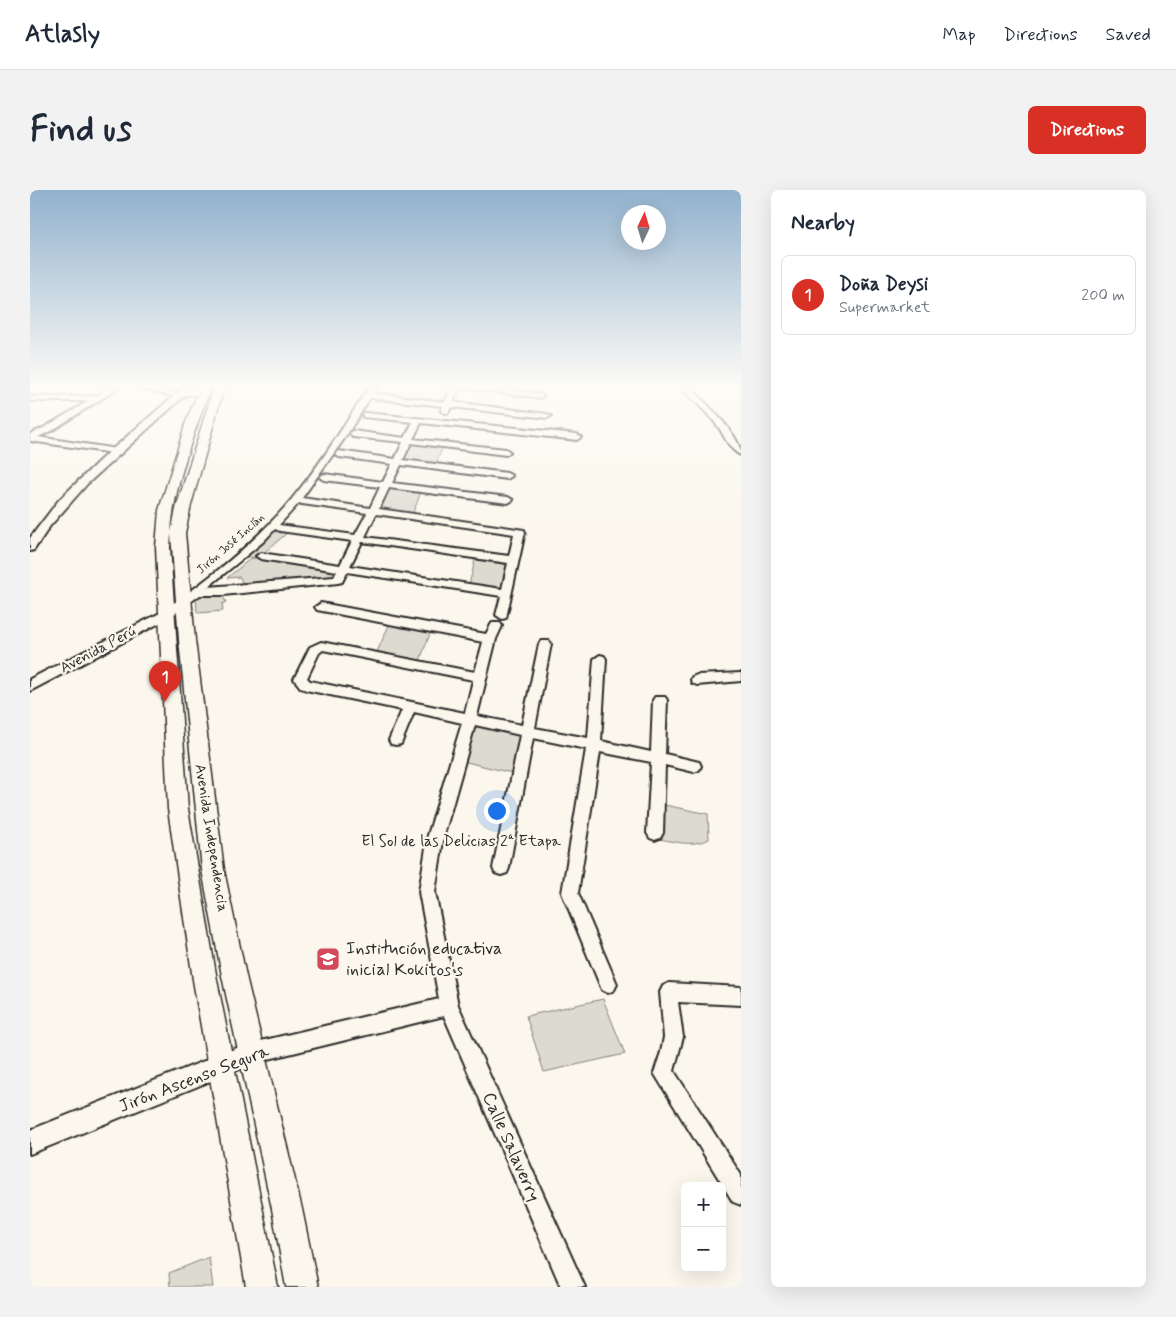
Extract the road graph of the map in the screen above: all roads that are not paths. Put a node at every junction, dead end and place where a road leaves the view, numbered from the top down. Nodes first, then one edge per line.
1 (31, 438) edge
2 (135, 438) edge
3 (194, 438) edge
4 (338, 438) edge
5 (393, 438) edge
6 (730, 438) edge
7 (410, 440) junction
8 (117, 452) junction
9 (506, 452) dead end
10 (741, 452) edge
11 (339, 454) dead end
12 (399, 462) junction
13 (506, 476) dead end
14 (324, 477) dead end
15 (385, 484) junction
16 (508, 500) dead end
17 (302, 502) dead end
18 (372, 511) junction
19 (280, 528) dead end
20 (358, 540) junction
21 (171, 546) junction
22 (30, 547) edge
23 (261, 556) dead end
24 (513, 560) junction
25 (343, 569) junction
26 (506, 593) junction
27 (190, 597) junction
28 (321, 607) dead end
29 (166, 614) junction
30 (502, 614) dead end
31 (496, 626) dead end
32 (490, 639) junction
33 (545, 644) dead end
34 (600, 659) dead end
35 (480, 677) junction
36 (741, 677) edge
37 (697, 680) dead end
38 (30, 686) edge
39 (660, 700) dead end
40 (410, 706) junction
41 (196, 718) junction
42 (470, 718) junction
43 (174, 722) junction
44 (530, 731) junction
45 (396, 740) dead end
46 (594, 744) junction
47 (658, 758) junction
48 (694, 766) dead end
49 (654, 833) dead end
50 (501, 868) dead end
51 (213, 870) junction
52 (188, 877) junction
53 (224, 925) junction
54 (198, 934) junction
55 (608, 984) dead end
56 (740, 997) edge
57 (449, 1006) junction
58 (252, 1052) junction
59 (221, 1066) junction
60 (30, 1142) edge
61 (741, 1194) edge
62 (262, 1287) edge
63 (302, 1287) edge
64 (572, 1287) edge

1 - 8 street
2 - 8 street
3 - 21 main road, Avenida Independencia
4 - 27 street, Jirón José Inclán
5 - 7 street
6 - 10 street
7 - 9 street
7 - 12 street
8 - 22 street
11 - 12 street
12 - 13 street
12 - 15 street
14 - 15 street
15 - 16 street
15 - 18 street
17 - 18 street
18 - 20 street
18 - 24 street
19 - 20 street
20 - 24 street
20 - 25 street
21 - 27 main road, Avenida Independencia
21 - 29 main road, Avenida Independencia
23 - 25 street
24 - 26 street
25 - 26 street
25 - 27 street
26 - 30 street
27 - 29 street, Jirón José Inclán
27 - 41 main road, Avenida Independencia
28 - 32 street
29 - 38 street, Avenida Perú
29 - 43 main road, Avenida Independencia
31 - 32 street, Calle Salaverry
32 - 35 street, Calle Salaverry
33 - 44 street
34 - 46 street
35 - 40 street
35 - 42 street, Calle Salaverry
36 - 37 street
39 - 47 street
40 - 42 street
40 - 45 street
41 - 43 main road
41 - 51 main road, Avenida Independencia
42 - 44 street
42 - 57 street, Calle Salaverry
43 - 52 main road, Avenida Independencia
44 - 46 street
44 - 50 street
46 - 47 street
46 - 55 street
47 - 48 street
47 - 49 street
51 - 52 main road
51 - 53 main road, Avenida Independencia
52 - 54 main road, Avenida Independencia
53 - 54 main road
53 - 58 main road, Avenida Independencia
54 - 59 main road, Avenida Independencia
56 - 61 street
57 - 58 street, Jirón Ascenso Segura
57 - 64 street, Calle Salaverry
58 - 59 street, Jirón Ascenso Segura
58 - 63 main road, Avenida Independencia
59 - 60 street, Jirón Ascenso Segura
59 - 62 main road, Avenida Independencia

